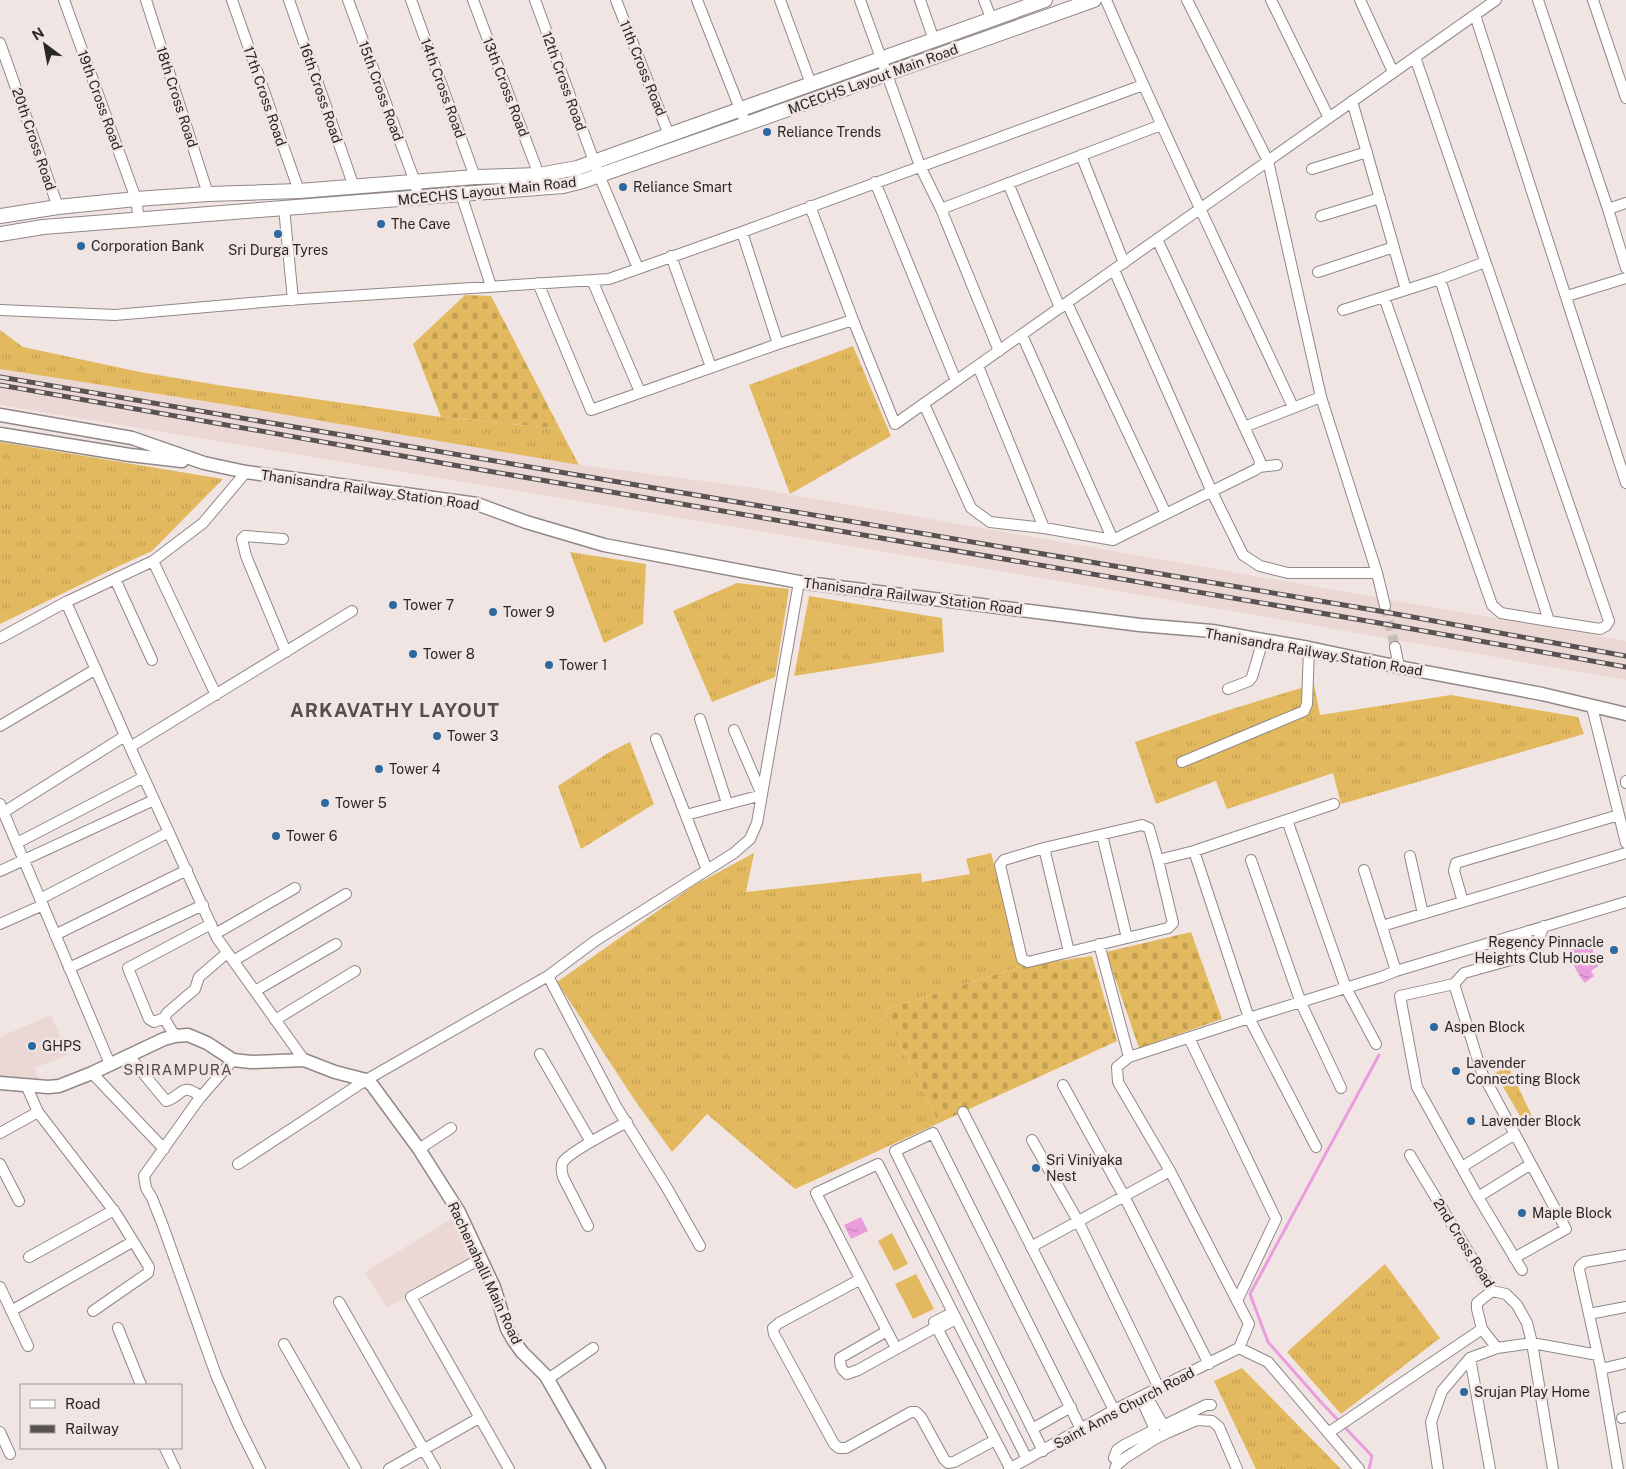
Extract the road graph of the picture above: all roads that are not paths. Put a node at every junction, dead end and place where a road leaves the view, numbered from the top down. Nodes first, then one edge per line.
1 (64, 0) edge
2 (146, 0) edge
3 (232, 0) edge
4 (288, 0) edge
5 (348, 0) edge
6 (411, 0) edge
7 (473, 0) edge
8 (535, 0) edge
9 (616, 0) edge
10 (697, 0) edge
11 (780, 0) edge
12 (860, 0) edge
13 (920, 0) edge
14 (984, 0) edge
15 (1045, 0) edge
16 (1094, 0) edge
17 (1106, 0) edge
18 (1187, 0) edge
19 (1271, 0) edge
20 (1360, 0) edge
21 (1538, 0) edge
22 (1593, 0) edge
23 (1492, 1) edge
24 (1475, 15) junction
25 (992, 20) junction
26 (934, 40) junction
27 (0, 43) edge
28 (1415, 57) junction
29 (882, 59) junction
30 (1394, 72) junction
31 (887, 73) junction
32 (811, 84) junction
33 (1143, 85) junction
34 (1626, 98) edge
35 (1352, 101) junction
36 (740, 110) junction
37 (1329, 118) junction
38 (746, 124) junction
39 (1161, 125) junction
40 (669, 135) junction
41 (1367, 152) junction
42 (1081, 155) junction
43 (1268, 161) junction
44 (920, 166) junction
45 (596, 169) junction
46 (1312, 169) dead end
47 (539, 175) junction
48 (475, 177) junction
49 (415, 182) junction
50 (875, 182) junction
51 (1008, 183) junction
52 (354, 187) junction
53 (299, 191) junction
54 (208, 194) junction
55 (461, 194) junction
56 (418, 198) junction
57 (1380, 198) junction
58 (136, 199) junction
59 (1626, 203) edge
60 (810, 206) junction
61 (58, 207) junction
62 (284, 208) junction
63 (1201, 208) junction
64 (941, 209) junction
65 (1608, 209) junction
66 (0, 216) edge
67 (1321, 216) dead end
68 (139, 220) junction
69 (742, 232) junction
70 (0, 234) edge
71 (1157, 239) junction
72 (1394, 247) junction
73 (671, 256) junction
74 (1124, 262) junction
75 (1485, 262) junction
76 (638, 268) junction
77 (1626, 268) edge
78 (1114, 270) junction
79 (1318, 272) dead end
80 (1626, 278) edge
81 (1440, 279) junction
82 (592, 280) junction
83 (538, 283) junction
84 (491, 286) junction
85 (1406, 290) junction
86 (1567, 296) junction
87 (1384, 297) junction
88 (293, 300) junction
89 (1064, 305) junction
90 (0, 310) edge
91 (1343, 310) dead end
92 (853, 320) junction
93 (1022, 335) junction
94 (778, 344) junction
95 (1000, 351) junction
96 (978, 366) junction
97 (711, 367) junction
98 (956, 381) junction
99 (640, 392) junction
100 (1321, 397) junction
101 (924, 404) junction
102 (1293, 407) junction
103 (0, 415) edge
104 (1244, 427) junction
105 (0, 434) edge
106 (204, 463) junction
107 (1277, 465) dead end
108 (1259, 467) junction
109 (246, 472) junction
110 (1626, 483) edge
111 (1212, 492) junction
112 (1166, 514) junction
113 (1044, 528) junction
114 (284, 539) dead end
115 (1114, 540) junction
116 (153, 561) junction
117 (1377, 573) junction
118 (115, 579) junction
119 (799, 582) junction
120 (66, 602) junction
121 (1385, 606) tunnel mouth
122 (352, 611) dead end
123 (1548, 621) junction
124 (0, 638) edge
125 (1263, 640) junction
126 (1395, 647) tunnel mouth
127 (1309, 648) junction
128 (286, 652) junction
129 (152, 660) dead end
130 (1399, 667) junction
131 (96, 670) junction
132 (1228, 689) dead end
133 (216, 695) junction
134 (1592, 707) junction
135 (1626, 714) edge
136 (700, 719) dead end
137 (0, 726) edge
138 (734, 730) dead end
139 (125, 736) junction
140 (656, 738) dead end
141 (130, 747) junction
142 (1182, 762) dead end
143 (144, 777) junction
144 (762, 795) junction
145 (154, 800) junction
146 (727, 803) junction
147 (1334, 804) dead end
148 (2, 808) edge
149 (686, 815) junction
150 (1619, 815) junction
151 (1287, 820) junction
152 (169, 832) junction
153 (1102, 835) junction
154 (1626, 842) edge
155 (16, 843) junction
156 (1044, 848) junction
157 (1194, 851) junction
158 (1626, 853) edge
159 (1410, 856) dead end
160 (24, 860) junction
161 (1158, 860) junction
162 (1251, 860) dead end
163 (187, 870) junction
164 (707, 870) junction
165 (1364, 870) dead end
166 (0, 871) edge
167 (295, 888) dead end
168 (346, 894) dead end
169 (42, 902) junction
170 (1463, 902) junction
171 (1626, 902) edge
172 (203, 905) junction
173 (1423, 914) junction
174 (0, 924) edge
175 (1382, 926) junction
176 (1544, 926) junction
177 (213, 929) junction
178 (1528, 931) junction
179 (55, 934) junction
180 (1127, 938) junction
181 (336, 944) dead end
182 (1099, 944) junction
183 (1069, 952) junction
184 (230, 957) junction
185 (1520, 958) junction
186 (69, 968) junction
187 (355, 971) dead end
188 (1396, 971) junction
189 (548, 976) junction
190 (1475, 976) dead end
191 (1454, 984) junction
192 (1346, 988) junction
193 (255, 991) junction
194 (1300, 1003) junction
195 (164, 1018) junction
196 (1249, 1018) junction
197 (275, 1020) junction
198 (175, 1036) junction
199 (1189, 1038) junction
200 (1376, 1044) dead end
201 (540, 1054) dead end
202 (129, 1056) junction
203 (1129, 1058) junction
204 (233, 1060) junction
205 (304, 1060) junction
206 (110, 1064) junction
207 (92, 1073) junction
208 (366, 1080) junction
209 (0, 1083) edge
210 (26, 1085) junction
211 (1063, 1085) dead end
212 (1341, 1088) dead end
213 (201, 1097) junction
214 (38, 1112) junction
215 (963, 1112) dead end
216 (627, 1122) junction
217 (451, 1128) dead end
218 (0, 1133) edge
219 (1514, 1134) junction
220 (1032, 1140) dead end
221 (591, 1142) junction
222 (1316, 1147) dead end
223 (164, 1149) junction
224 (420, 1150) junction
225 (1410, 1155) dead end
226 (0, 1164) edge
227 (238, 1164) dead end
228 (1531, 1164) junction
229 (1462, 1167) junction
230 (1170, 1171) junction
231 (1124, 1196) junction
232 (1478, 1197) junction
233 (19, 1201) dead end
234 (114, 1210) junction
235 (1078, 1221) junction
236 (588, 1226) dead end
237 (132, 1242) junction
238 (700, 1246) dead end
239 (1031, 1247) junction
240 (1626, 1255) edge
241 (29, 1256) dead end
242 (1514, 1258) junction
243 (480, 1259) junction
244 (1522, 1270) dead end
245 (859, 1280) junction
246 (0, 1287) edge
247 (1492, 1291) junction
248 (1237, 1301) junction
249 (339, 1302) dead end
250 (1626, 1307) edge
251 (11, 1310) junction
252 (93, 1311) dead end
253 (1589, 1314) junction
254 (954, 1316) junction
255 (936, 1326) junction
256 (118, 1328) dead end
257 (1482, 1329) junction
258 (887, 1331) junction
259 (1532, 1343) junction
260 (284, 1344) dead end
261 (28, 1346) dead end
262 (593, 1348) dead end
263 (896, 1348) junction
264 (1239, 1348) junction
265 (1497, 1348) junction
266 (1598, 1355) junction
267 (1470, 1358) junction
268 (1626, 1363) edge
269 (1209, 1364) junction
270 (1601, 1369) junction
271 (548, 1379) junction
272 (140, 1384) edge
273 (1159, 1388) junction
274 (1143, 1396) junction
275 (1211, 1405) dead end
276 (1071, 1407) junction
277 (1114, 1410) junction
278 (479, 1418) junction
279 (1032, 1429) junction
280 (1081, 1429) junction
281 (0, 1432) edge
282 (1160, 1432) junction
283 (1328, 1433) junction
284 (995, 1440) junction
285 (165, 1449) edge
286 (424, 1449) junction
287 (1043, 1451) junction
288 (10, 1454) dead end
289 (1027, 1459) junction
290 (1115, 1464) edge
291 (175, 1469) edge
292 (260, 1469) edge
293 (356, 1469) edge
294 (388, 1469) edge
295 (435, 1469) edge
296 (509, 1469) edge
297 (599, 1469) edge
298 (1010, 1469) edge
299 (1237, 1469) edge
300 (1358, 1469) edge
301 (1438, 1469) edge
302 (1490, 1469) edge
303 (1553, 1469) edge
304 (1618, 1469) edge

1 - 58 street, 19th Cross Road
2 - 54 street, 18th Cross Road
3 - 53 street, 17th Cross Road
4 - 52 street, 16th Cross Road
5 - 49 street, 15th Cross Road
6 - 48 street, 14th Cross Road
7 - 47 street, 13th Cross Road
8 - 45 street, 12th Cross Road
9 - 40 street, 11th Cross Road
10 - 36 street
11 - 32 street
12 - 29 street
13 - 26 street
14 - 25 street
15 - 25 main road, MCECHS Layout Main Road
16 - 31 main road, MCECHS Layout Main Road
17 - 33 street
18 - 43 street
19 - 37 street
20 - 30 street
21 - 65 street
22 - 34 street
23 - 24 street
24 - 28 street
24 - 86 street
25 - 26 main road, MCECHS Layout Main Road
26 - 29 main road, MCECHS Layout Main Road
27 - 61 street, 20th Cross Road
28 - 30 street
28 - 75 street
29 - 31 street
29 - 32 main road, MCECHS Layout Main Road
30 - 35 street
31 - 38 main road, MCECHS Layout Main Road
31 - 44 street
32 - 36 main road, MCECHS Layout Main Road
33 - 39 street
33 - 44 street
35 - 37 street
35 - 41 street
36 - 38 street
36 - 40 main road, MCECHS Layout Main Road
37 - 43 street
38 - 45 main road, MCECHS Layout Main Road
39 - 42 street
39 - 63 street
40 - 45 main road, MCECHS Layout Main Road
41 - 46 street
41 - 57 street
42 - 51 street
42 - 74 street
43 - 63 street
43 - 100 street
44 - 50 street
44 - 64 street
45 - 47 main road, MCECHS Layout Main Road
45 - 55 main road, MCECHS Layout Main Road
45 - 76 street, 12th Cross Road
47 - 48 main road, MCECHS Layout Main Road
48 - 49 main road, MCECHS Layout Main Road
49 - 52 main road, MCECHS Layout Main Road
49 - 56 street, 15th Cross Road
50 - 60 street
50 - 98 street
51 - 64 street
51 - 89 street
52 - 53 main road, MCECHS Layout Main Road
53 - 54 main road, MCECHS Layout Main Road
54 - 58 main road, MCECHS Layout Main Road
55 - 56 main road, MCECHS Layout Main Road
55 - 84 street
56 - 62 main road, MCECHS Layout Main Road
57 - 67 street
57 - 72 street
58 - 61 main road, MCECHS Layout Main Road
58 - 68 street, 19th Cross Road
59 - 65 street
60 - 69 street
60 - 92 street
61 - 66 main road, MCECHS Layout Main Road
62 - 68 main road, MCECHS Layout Main Road
62 - 88 street
63 - 71 street
63 - 102 street
64 - 95 street
65 - 77 street
68 - 70 main road, MCECHS Layout Main Road
69 - 73 street
69 - 94 street
71 - 74 street
71 - 104 street
72 - 79 street
72 - 85 street
73 - 76 street
73 - 97 street
74 - 78 street
75 - 81 street
75 - 123 street
76 - 82 street
78 - 89 street
78 - 111 street
80 - 86 street
81 - 85 street
81 - 123 street
82 - 83 street
82 - 99 street
83 - 84 street
83 - 99 street
84 - 88 street
85 - 87 street
86 - 110 street
87 - 91 street
87 - 123 street
88 - 90 street
89 - 93 street
89 - 112 street
92 - 94 street
92 - 101 street
93 - 95 street
93 - 115 street
94 - 97 street
95 - 96 street
96 - 98 street
96 - 113 street
97 - 99 street
98 - 101 street
100 - 102 street
100 - 117 street
101 - 113 street
102 - 104 street
103 - 106 street, Thanisandra Railway Station Road
104 - 108 street
105 - 106 street, Thanisandra Railway Station Road
106 - 109 street, Thanisandra Railway Station Road
107 - 108 street
108 - 111 street
109 - 116 street
109 - 119 street, Thanisandra Railway Station Road
111 - 112 street
111 - 117 street
112 - 115 street
113 - 115 street
114 - 128 street
116 - 118 street
116 - 133 street
117 - 121 street
118 - 120 street
118 - 129 street
119 - 125 street, Thanisandra Railway Station Road
119 - 144 street
120 - 124 street
120 - 131 street
122 - 128 street
125 - 127 street, Thanisandra Railway Station Road
125 - 132 street
126 - 130 street
127 - 130 street, Thanisandra Railway Station Road
127 - 142 street
128 - 133 street
130 - 134 street, Thanisandra Railway Station Road
131 - 137 street
131 - 139 street
133 - 141 street
134 - 135 street, Thanisandra Railway Station Road
134 - 150 street
136 - 146 street
138 - 144 street
139 - 141 street
139 - 148 street
140 - 149 street
141 - 143 street
143 - 145 street
143 - 155 street
144 - 146 street
144 - 164 street
145 - 152 street
145 - 160 street
146 - 149 street
147 - 151 street
148 - 155 street
149 - 164 street
150 - 154 street
150 - 170 street
151 - 157 street
151 - 192 street
152 - 163 street
152 - 169 street
153 - 156 street
153 - 161 street
153 - 180 street
155 - 160 street
156 - 183 street
156 - 183 street
157 - 161 street
157 - 196 street
158 - 170 street
159 - 173 street
160 - 166 street
160 - 169 street
161 - 180 street
162 - 194 street
163 - 172 street
163 - 179 street
164 - 189 street
165 - 175 street
167 - 177 street
168 - 184 street
169 - 174 street
169 - 179 street
170 - 173 street
171 - 176 street
172 - 177 street
172 - 186 street
173 - 175 street
175 - 188 street
176 - 178 street
176 - 185 street
177 - 184 street
177 - 195 street
178 - 185 street
178 - 188 street
179 - 186 street
180 - 182 street
181 - 193 street
182 - 183 street
182 - 203 street
184 - 193 street
184 - 195 street
185 - 190 street
185 - 191 street
186 - 206 street
187 - 197 street
188 - 192 street
189 - 208 street
189 - 216 street
191 - 219 street
191 - 229 street
192 - 194 street
192 - 200 street
193 - 197 street
194 - 196 street
194 - 212 street
195 - 198 street
196 - 199 street
196 - 222 street
197 - 205 street
198 - 202 street
198 - 204 street
199 - 203 street
199 - 248 street
201 - 221 street
202 - 206 street
202 - 213 street
203 - 230 street
204 - 205 street
204 - 213 street
205 - 208 street
206 - 207 street
207 - 210 street
207 - 223 street
208 - 224 street, Rachenahalli Main Road
208 - 227 street
209 - 210 street
210 - 214 street
211 - 231 street
213 - 223 street
214 - 218 street
214 - 234 street
215 - 239 street
216 - 221 street
216 - 238 street
217 - 224 street
219 - 228 street
219 - 229 street
220 - 235 street
221 - 236 street
223 - 292 street
224 - 243 street, Rachenahalli Main Road
225 - 247 street, 2nd Cross Road
226 - 233 street
228 - 232 street
228 - 242 street
229 - 232 street
230 - 231 street
230 - 248 street
231 - 235 street
231 - 269 street
232 - 242 street
234 - 237 street
234 - 241 street
235 - 239 street
235 - 273 street
237 - 251 street
237 - 252 street
239 - 277 street
240 - 253 street
242 - 244 street
243 - 271 street, Rachenahalli Main Road
243 - 278 street
245 - 254 street
245 - 258 street
245 - 284 street
246 - 251 street
247 - 257 street
247 - 259 street, 2nd Cross Road
248 - 264 street
249 - 286 street
250 - 253 street
251 - 261 street
253 - 266 street
254 - 255 street
254 - 289 street
255 - 263 street
255 - 284 street
256 - 272 street
257 - 265 street
257 - 283 street
258 - 263 street
258 - 263 street
259 - 265 street
259 - 266 street
259 - 303 street, 2nd Cross Road
260 - 293 street
262 - 271 street
264 - 269 street, Saint Anns Church Road
264 - 283 street
265 - 267 street
266 - 270 street
267 - 301 street
267 - 302 street
268 - 270 street
269 - 273 street, Saint Anns Church Road
270 - 304 street
271 - 297 street, Rachenahalli Main Road
273 - 274 street, Saint Anns Church Road
274 - 277 street, Saint Anns Church Road
274 - 282 street
275 - 282 street
276 - 279 street
276 - 279 street
276 - 280 street
277 - 280 street, Saint Anns Church Road
278 - 286 street
278 - 296 street
279 - 287 street
280 - 287 street, Saint Anns Church Road
281 - 288 street
282 - 290 street
282 - 299 street
283 - 300 street
284 - 298 street
285 - 291 street
286 - 294 street
286 - 295 street
287 - 289 street, Saint Anns Church Road
289 - 298 street, Saint Anns Church Road

